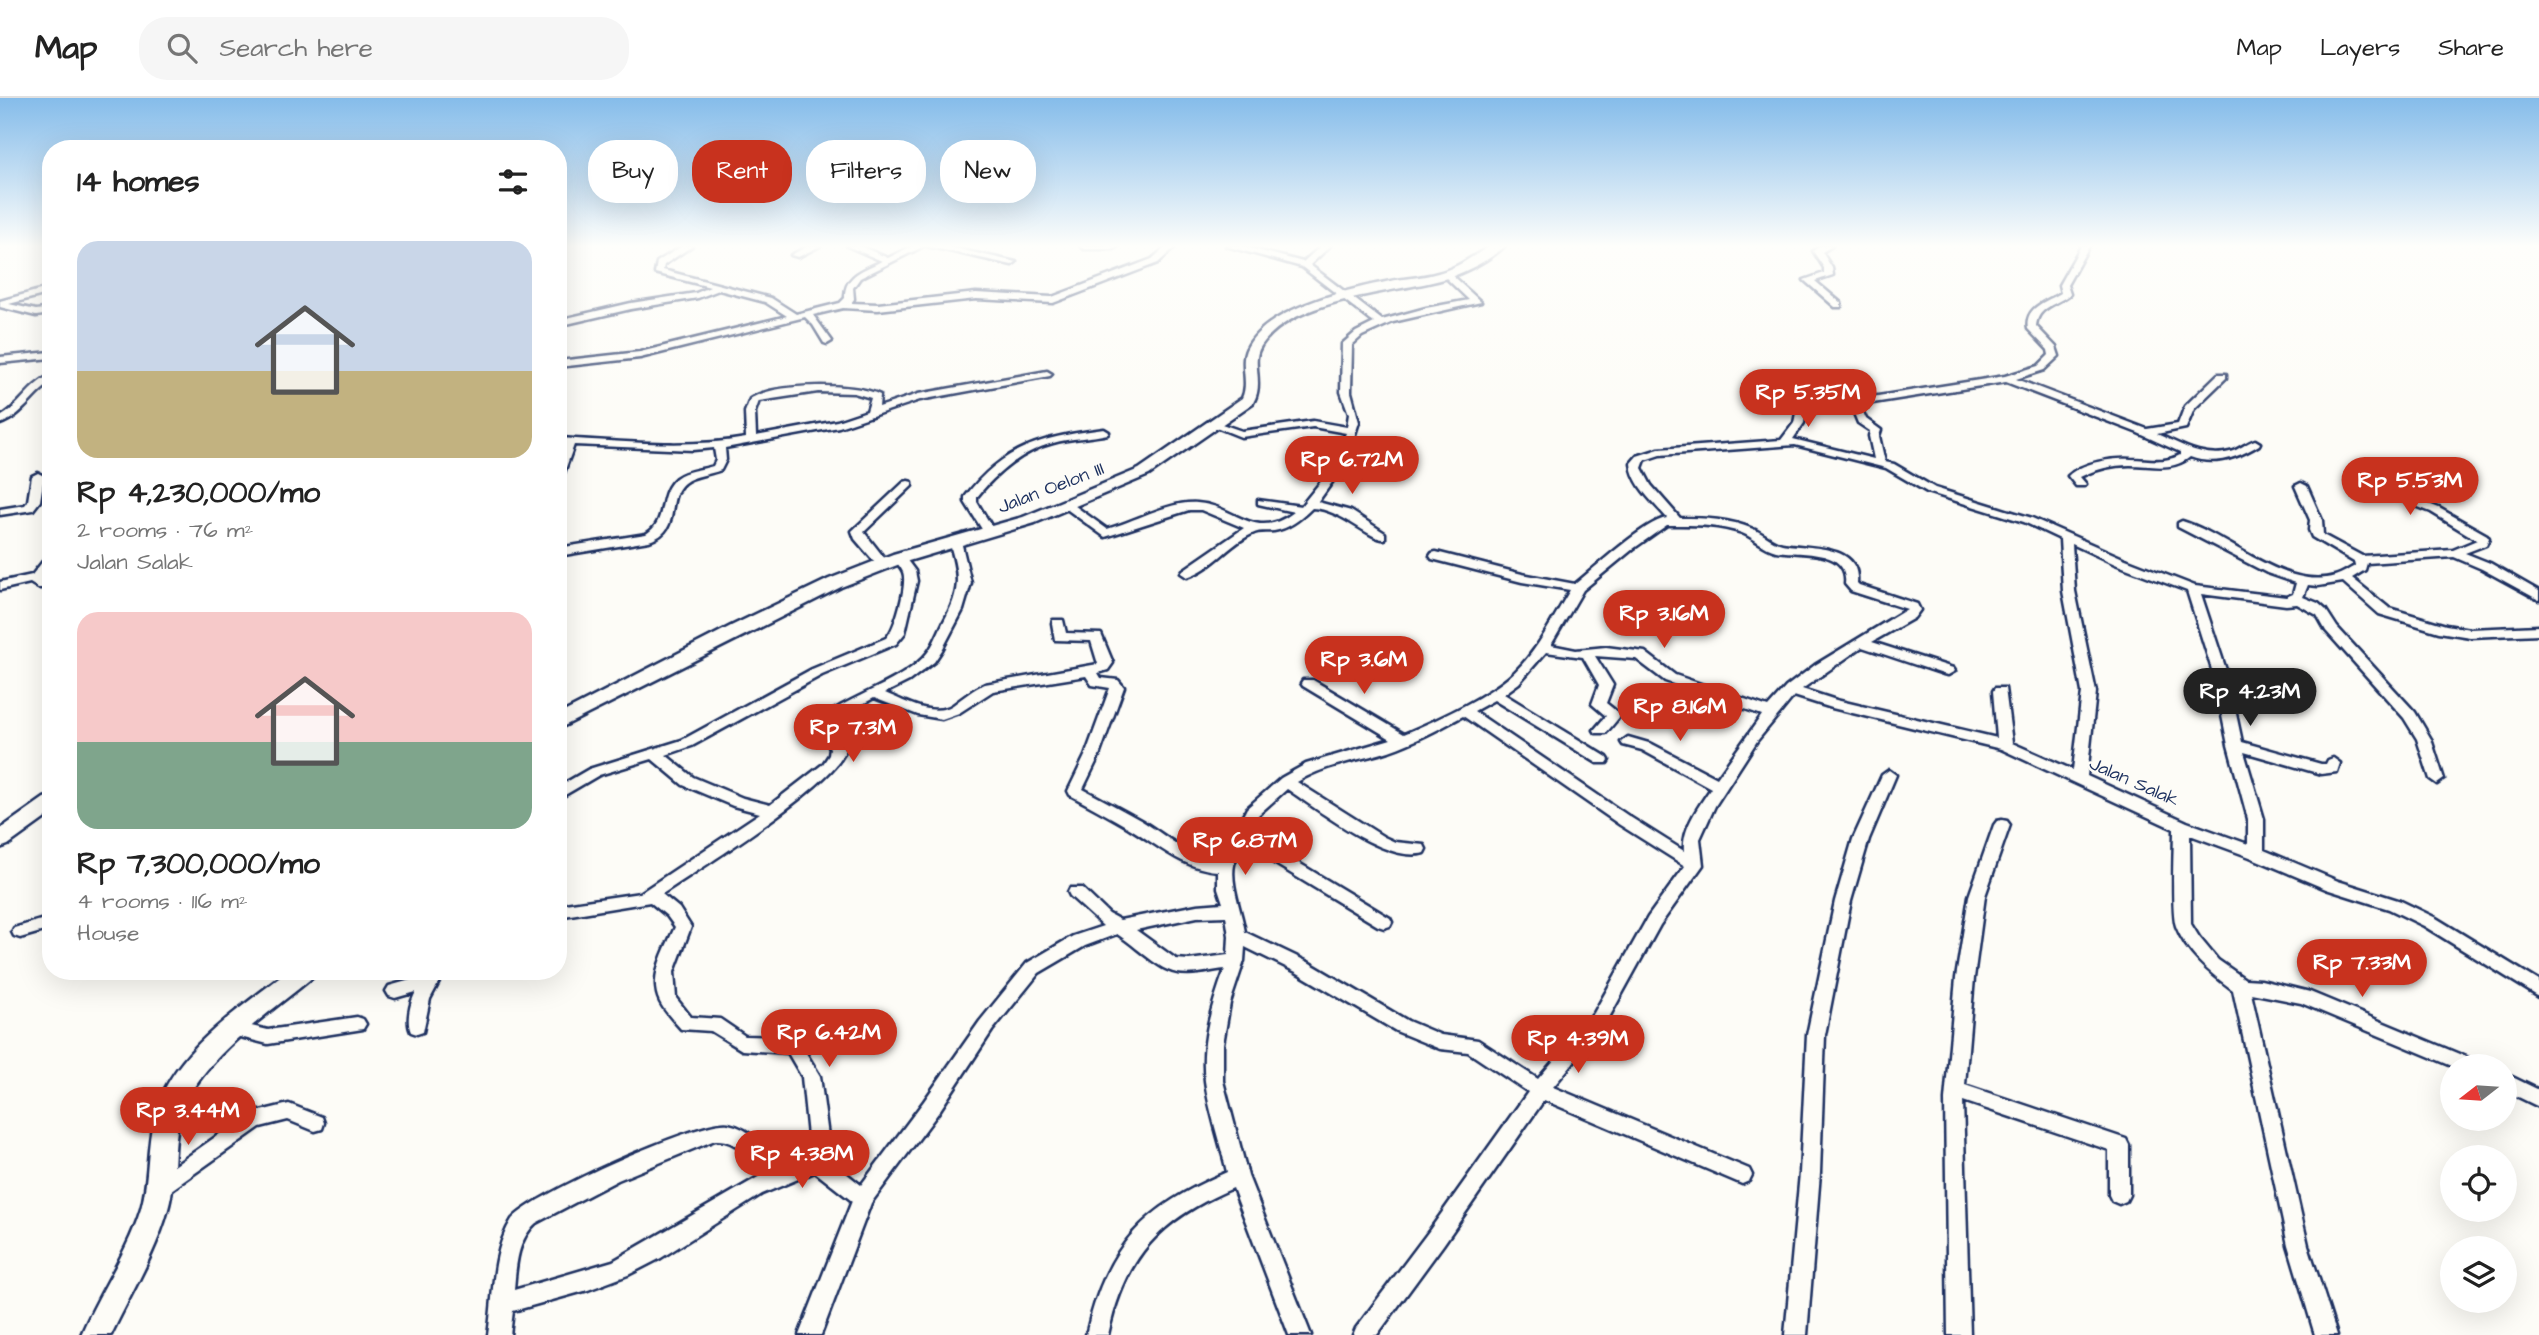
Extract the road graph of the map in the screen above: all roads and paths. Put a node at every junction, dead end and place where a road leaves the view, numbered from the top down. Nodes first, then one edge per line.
1 (645, 304) edge
2 (774, 304) edge
3 (844, 304) joint
4 (907, 304) edge
5 (1329, 304) edge
6 (1356, 304) edge
7 (1463, 304) edge
8 (2044, 304) edge
9 (0, 305) edge
10 (42, 312) edge
11 (806, 313) junction
12 (793, 316) junction
13 (567, 321) edge
14 (1383, 325) junction
15 (827, 341) dead end
16 (42, 356) edge
17 (0, 360) edge
18 (567, 363) edge
19 (1047, 374) dead end
20 (2222, 376) dead end
21 (2007, 379) junction
22 (42, 384) edge
23 (1854, 402) junction
24 (872, 413) junction
25 (0, 421) edge
26 (1216, 425) junction
27 (1351, 431) junction
28 (2142, 431) junction
29 (1104, 432) dead end
30 (751, 440) junction
31 (567, 441) edge
32 (1786, 441) junction
33 (2255, 443) dead end
34 (719, 445) junction
35 (2185, 450) junction
36 (1880, 462) junction
37 (38, 476) dead end
38 (908, 484) dead end
39 (2080, 484) dead end
40 (2371, 485) dead end
41 (2301, 486) dead end
42 (1262, 502) dead end
43 (1067, 505) junction
44 (1306, 508) junction
45 (0, 512) edge
46 (1675, 520) junction
47 (2182, 525) dead end
48 (1254, 528) junction
49 (989, 532) junction
50 (1381, 536) dead end
51 (2066, 538) junction
52 (956, 541) junction
53 (567, 551) edge
54 (2455, 553) junction
55 (1436, 556) dead end
56 (899, 558) junction
57 (2360, 560) junction
58 (883, 564) junction
59 (42, 569) edge
60 (1187, 573) dead end
61 (2344, 577) junction
62 (34, 578) junction
63 (2302, 583) junction
64 (42, 584) edge
65 (0, 586) edge
66 (1578, 588) junction
67 (2193, 589) junction
68 (2539, 596) edge
69 (2295, 600) junction
70 (1058, 623) dead end
71 (2539, 630) edge
72 (1863, 643) junction
73 (1543, 647) junction
74 (1587, 653) junction
75 (1090, 671) junction
76 (1948, 671) dead end
77 (1308, 683) dead end
78 (1791, 690) junction
79 (2000, 691) dead end
80 (876, 694) junction
81 (1494, 695) junction
82 (1465, 711) junction
83 (1771, 713) junction
84 (567, 718) edge
85 (1601, 730) dead end
86 (1402, 739) junction
87 (1628, 742) dead end
88 (2005, 745) junction
89 (2235, 745) junction
90 (657, 754) junction
91 (1602, 760) dead end
92 (2333, 763) dead end
93 (1889, 775) dead end
94 (2437, 779) dead end
95 (2079, 780) junction
96 (1286, 782) junction
97 (1721, 786) junction
98 (567, 788) edge
99 (42, 810) edge
100 (772, 811) junction
101 (2002, 825) dead end
102 (2182, 826) junction
103 (1240, 835) junction
104 (0, 840) edge
105 (1418, 849) dead end
106 (2256, 853) junction
107 (1226, 865) junction
108 (1695, 865) junction
109 (1076, 892) dead end
110 (652, 894) junction
111 (1233, 909) junction
112 (567, 910) edge
113 (1384, 922) dead end
114 (42, 926) edge
115 (1118, 927) junction
116 (20, 932) dead end
117 (1237, 936) junction
118 (1236, 961) junction
119 (294, 980) edge
120 (422, 980) edge
121 (431, 980) edge
122 (2241, 986) junction
123 (395, 990) dead end
124 (2539, 990) edge
125 (357, 1024) dead end
126 (417, 1027) dead end
127 (234, 1029) junction
128 (2442, 1054) edge
129 (2517, 1088) edge
130 (1540, 1090) junction
131 (1955, 1090) junction
132 (2539, 1099) edge
133 (315, 1123) dead end
134 (817, 1162) junction
135 (1742, 1175) dead end
136 (1238, 1176) junction
137 (773, 1179) junction
138 (160, 1187) junction
139 (2119, 1195) dead end
140 (863, 1198) junction
141 (504, 1303) junction
142 (96, 1335) edge
143 (499, 1335) edge
144 (810, 1335) edge
145 (1097, 1335) edge
146 (1300, 1335) edge
147 (1364, 1335) edge
148 (1796, 1335) edge
149 (1959, 1335) edge
150 (2326, 1335) edge

1 - 13 street
2 - 12 street
3 - 4 street
3 - 11 street
5 - 26 street, Jalan Oelon III
6 - 14 street
7 - 14 street
8 - 21 street
9 - 10 street
11 - 12 street
11 - 15 street
12 - 18 street
14 - 27 street
16 - 17 street
19 - 24 street
20 - 28 street
21 - 23 street
21 - 28 street
22 - 25 street
23 - 32 street
23 - 36 street
24 - 30 street
24 - 30 street
26 - 27 street
26 - 43 street, Jalan Oelon III
27 - 44 street
28 - 35 street
29 - 49 street
30 - 34 street
31 - 34 street
32 - 36 street
32 - 46 street
33 - 35 street
34 - 53 street
35 - 39 street
36 - 51 street
37 - 45 street
38 - 58 street
40 - 54 street
41 - 57 street
42 - 44 street
43 - 48 street
43 - 49 street, Jalan Oelon III
44 - 48 street
44 - 50 street
46 - 66 street
46 - 72 street
47 - 63 street
48 - 60 street
49 - 52 street, Jalan Oelon III
51 - 67 street
51 - 95 street
52 - 56 street, Jalan Oelon III
52 - 80 street
54 - 57 street
54 - 68 street
55 - 66 street
56 - 58 street, Jalan Oelon III
56 - 90 street
57 - 61 street
58 - 84 street, Jalan Oelon III
59 - 62 street
61 - 63 street
61 - 71 street
62 - 64 street
62 - 65 street
63 - 69 street
66 - 73 street
67 - 69 street
67 - 89 street
69 - 94 street
70 - 75 street
72 - 76 street
72 - 78 street
73 - 74 street
73 - 81 street
74 - 83 street
74 - 85 street
75 - 80 street
75 - 107 street
77 - 86 street
78 - 83 street
78 - 88 street, Jalan Salak
79 - 88 street
80 - 100 street
81 - 82 street
81 - 91 street
82 - 86 street
82 - 108 street
83 - 97 street
86 - 96 street
87 - 97 street
88 - 95 street, Jalan Salak
89 - 92 street
89 - 106 street
90 - 98 street
90 - 100 street
93 - 148 street
95 - 102 street, Jalan Salak
96 - 103 street
96 - 105 street
97 - 108 street
99 - 104 street
100 - 110 street
101 - 131 street
102 - 106 street
102 - 122 street, Jalan Salak
103 - 107 street
103 - 113 street
106 - 124 street
107 - 111 street
108 - 130 street
109 - 115 street
110 - 112 street
110 - 134 street
111 - 115 street
111 - 117 street
114 - 116 street
115 - 118 street
115 - 140 street
117 - 118 street
117 - 130 street
118 - 136 street
119 - 127 street
120 - 123 street
121 - 126 street
122 - 128 street
122 - 150 street
125 - 127 street
127 - 138 street
129 - 132 street
130 - 135 street
130 - 147 street
131 - 139 street
131 - 149 street
133 - 138 street
134 - 137 street
134 - 140 street
136 - 145 street
136 - 146 street
137 - 141 street
137 - 141 street
138 - 142 street
140 - 144 street
141 - 143 street

